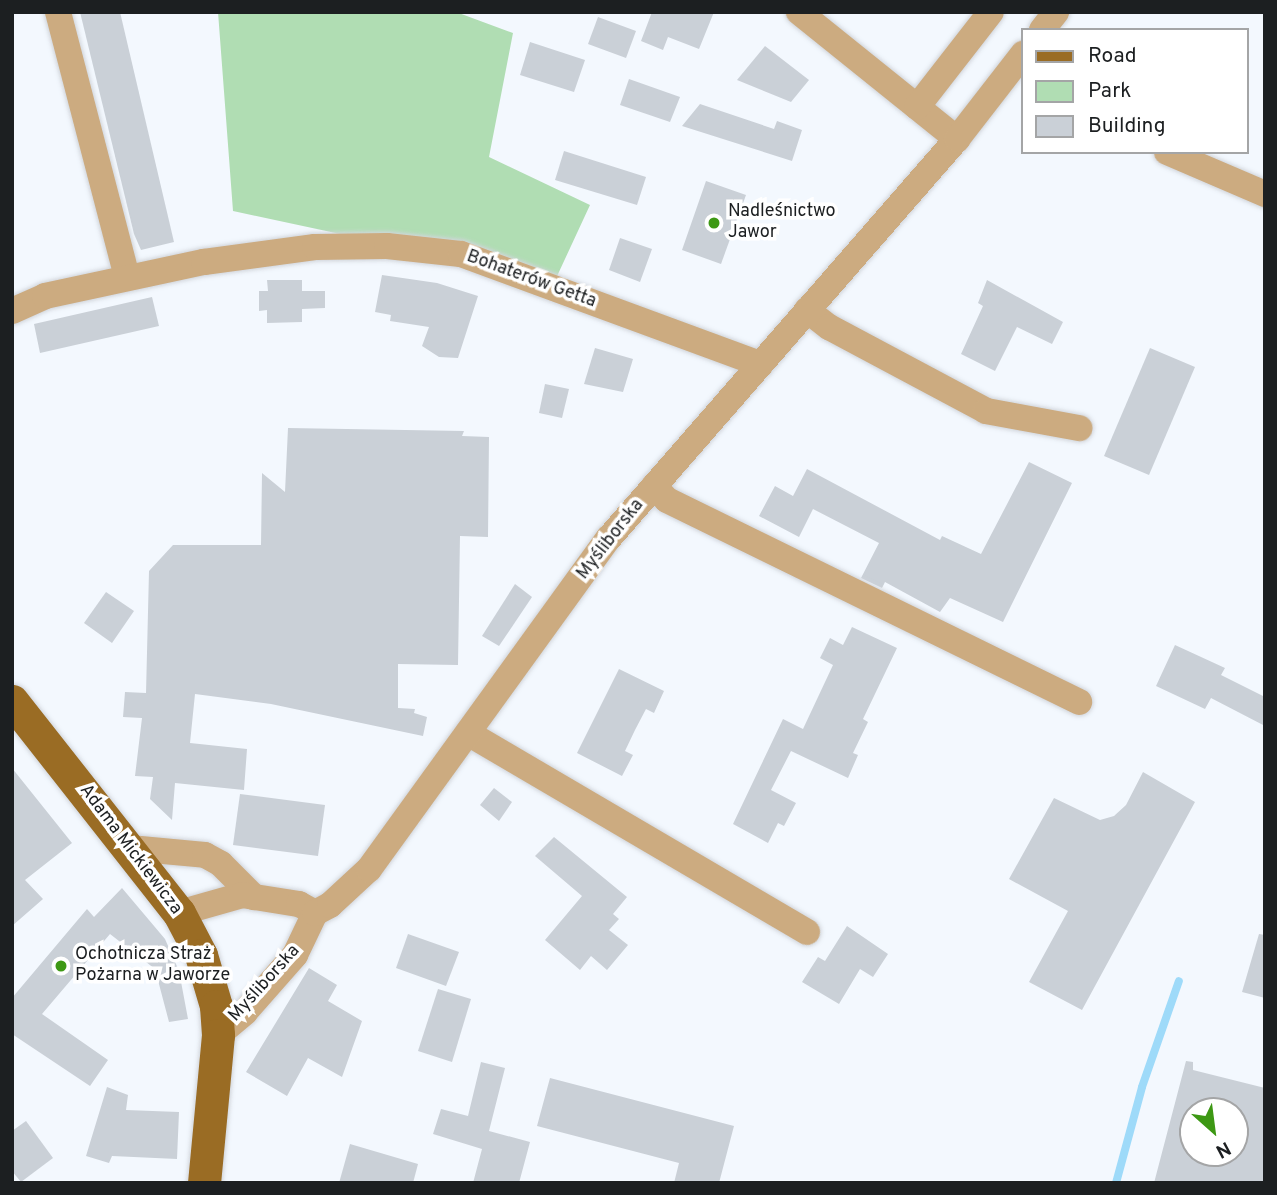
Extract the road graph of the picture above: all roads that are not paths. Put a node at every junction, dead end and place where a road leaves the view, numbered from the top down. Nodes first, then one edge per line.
1 (58, 12) edge
2 (799, 12) edge
3 (991, 12) edge
4 (1056, 12) edge
5 (1044, 28) edge
6 (1021, 60) edge
7 (1014, 82) edge
8 (918, 107) junction
9 (957, 139) junction
10 (1172, 154) edge
11 (1265, 194) edge
12 (127, 277) junction
13 (807, 310) junction
14 (12, 311) edge
15 (760, 363) junction
16 (1079, 428) dead end
17 (654, 486) junction
18 (12, 701) edge
19 (1079, 702) dead end
20 (468, 733) junction
21 (130, 848) junction
22 (254, 897) junction
23 (179, 913) junction
24 (315, 913) junction
25 (807, 932) dead end
26 (218, 1035) junction
27 (204, 1183) edge

1 - 12 street
2 - 8 street
3 - 8 street
4 - 5 street
6 - 7 street, Myśliborska
7 - 9 street, Myśliborska
8 - 9 street
9 - 13 street, Myśliborska
10 - 11 street
12 - 14 street, Bohaterów Getta
12 - 15 street, Bohaterów Getta
13 - 15 street, Myśliborska
13 - 16 street
15 - 17 street, Myśliborska
17 - 19 street
17 - 20 street, Myśliborska
18 - 21 main road, Adama Mickiewicza
20 - 24 street, Myśliborska
20 - 25 street
21 - 22 street
21 - 23 main road, Adama Mickiewicza
22 - 23 street
22 - 24 street
23 - 26 main road, Adama Mickiewicza
24 - 26 street, Myśliborska
26 - 27 main road, Adama Mickiewicza

